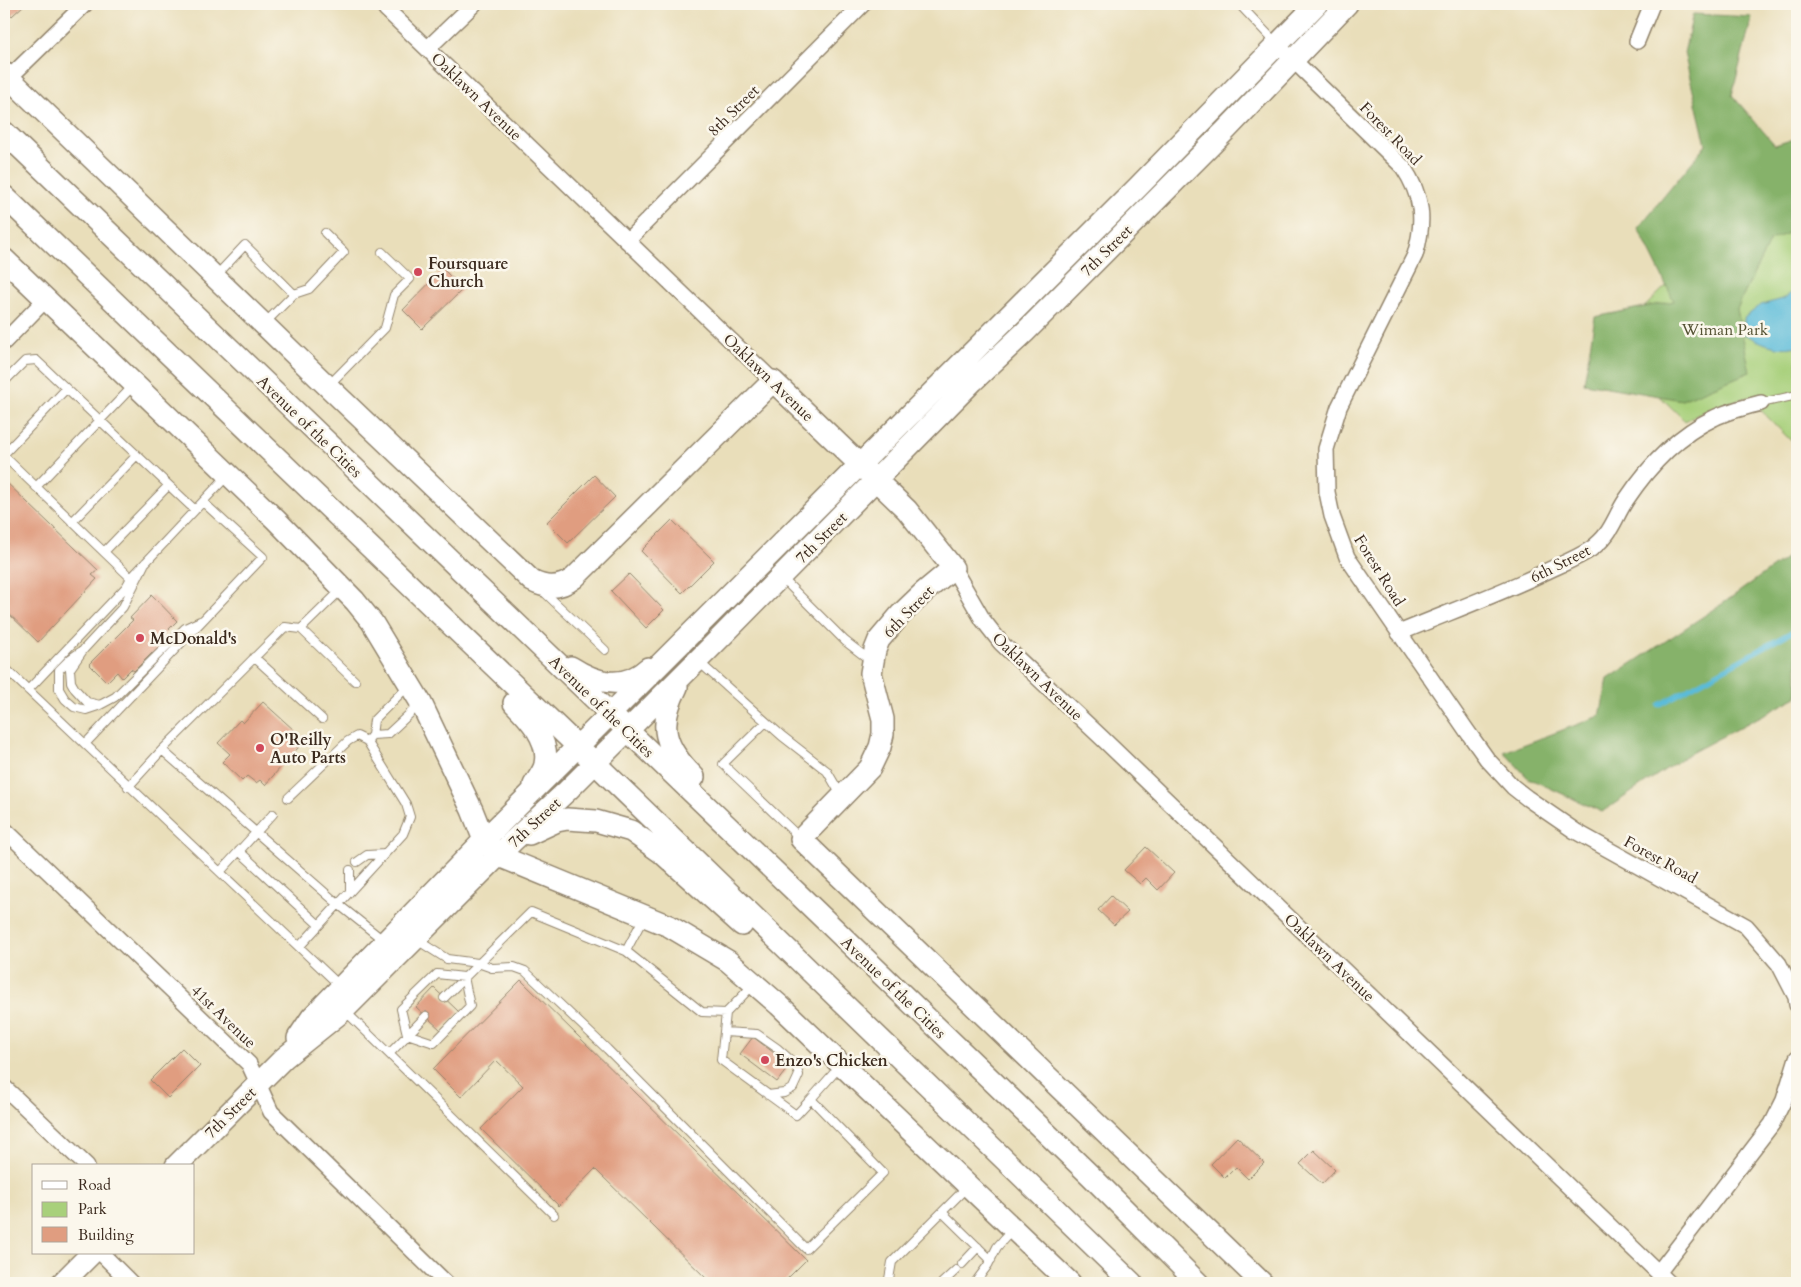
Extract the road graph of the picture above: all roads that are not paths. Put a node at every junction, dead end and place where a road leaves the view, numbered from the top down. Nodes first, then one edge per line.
1 (85, 4) edge
2 (474, 4) edge
3 (863, 4) edge
4 (1317, 4) edge
5 (1347, 4) edge
6 (1652, 4) edge
7 (1243, 5) edge
8 (386, 9) dead end
9 (1637, 41) dead end
10 (1278, 45) junction
11 (428, 48) junction
12 (1293, 60) junction
13 (6, 76) edge
14 (4, 132) edge
15 (4, 196) edge
16 (325, 233) dead end
17 (627, 241) junction
18 (382, 252) dead end
19 (4, 259) edge
20 (214, 277) junction
21 (294, 294) junction
22 (46, 300) junction
23 (263, 324) junction
24 (4, 342) edge
25 (773, 381) junction
26 (4, 382) edge
27 (135, 384) junction
28 (328, 386) junction
29 (66, 389) junction
30 (1797, 395) edge
31 (1761, 403) joint
32 (99, 421) junction
33 (4, 455) edge
34 (136, 456) junction
35 (860, 465) junction
36 (229, 474) junction
37 (877, 480) junction
38 (168, 486) junction
39 (36, 487) junction
40 (203, 502) junction
41 (194, 510) junction
42 (72, 522) junction
43 (351, 530) junction
44 (104, 552) junction
45 (145, 563) junction
46 (953, 568) junction
47 (781, 577) junction
48 (131, 578) junction
49 (532, 581) junction
50 (343, 588) junction
51 (205, 619) junction
52 (696, 628) junction
53 (301, 629) junction
54 (1399, 632) junction
55 (84, 649) junction
56 (543, 649) junction
57 (605, 650) dead end
58 (254, 657) junction
59 (872, 662) junction
60 (4, 667) edge
61 (691, 668) junction
62 (355, 681) dead end
63 (410, 684) junction
64 (28, 690) junction
65 (421, 703) junction
66 (100, 705) junction
67 (611, 715) junction
68 (322, 719) dead end
69 (766, 722) junction
70 (628, 731) junction
71 (370, 738) junction
72 (85, 744) junction
73 (578, 747) junction
74 (162, 750) junction
75 (595, 763) junction
76 (128, 787) junction
77 (842, 797) junction
78 (288, 798) dead end
79 (527, 798) junction
80 (273, 814) dead end
81 (4, 829) edge
82 (256, 832) junction
83 (801, 839) junction
84 (484, 840) junction
85 (506, 849) junction
86 (239, 851) junction
87 (385, 854) junction
88 (357, 862) dead end
89 (350, 870) dead end
90 (220, 872) junction
91 (350, 891) junction
92 (338, 904) junction
93 (644, 916) junction
94 (319, 925) junction
95 (838, 933) junction
96 (416, 939) junction
97 (385, 942) junction
98 (299, 947) junction
99 (626, 951) junction
100 (478, 963) junction
101 (464, 978) junction
102 (755, 983) junction
103 (341, 987) junction
104 (444, 998) dead end
105 (1797, 1005) edge
106 (344, 1010) junction
107 (726, 1013) junction
108 (426, 1016) dead end
109 (724, 1032) junction
110 (407, 1034) junction
111 (389, 1054) junction
112 (899, 1057) junction
113 (284, 1058) junction
114 (1797, 1058) edge
115 (842, 1064) junction
116 (258, 1084) junction
117 (4, 1087) edge
118 (768, 1095) junction
119 (811, 1100) junction
120 (84, 1164) edge
121 (178, 1164) edge
122 (969, 1185) junction
123 (942, 1212) junction
124 (554, 1215) dead end
125 (1014, 1228) junction
126 (978, 1247) junction
127 (91, 1254) edge
128 (102, 1254) edge
129 (991, 1260) junction
130 (962, 1264) dead end
131 (956, 1270) dead end
132 (1658, 1272) junction
133 (977, 1280) dead end
134 (62, 1283) edge
135 (131, 1283) edge
136 (446, 1283) edge
137 (891, 1283) edge
138 (942, 1283) edge
139 (1070, 1283) edge
140 (1132, 1283) edge
141 (1198, 1283) edge
142 (1262, 1283) edge
143 (1669, 1283) edge

1 - 13 street
2 - 11 street
3 - 17 street, 8th Street
4 - 10 main road, 7th Street
5 - 12 main road, 7th Street
6 - 9 street
7 - 10 lane
8 - 11 street, Oaklawn Avenue
10 - 12 street, Forest Road
10 - 35 main road, 7th Street
11 - 17 street, Oaklawn Avenue
12 - 37 main road, 7th Street
12 - 54 street, Forest Road
13 - 20 main road
14 - 56 main road, Avenue of the Cities
15 - 43 main road
16 - 21 lane
17 - 25 street, Oaklawn Avenue
18 - 28 lane
19 - 22 main road
20 - 21 lane
20 - 23 main road
21 - 23 lane
22 - 24 street
22 - 27 main road
23 - 28 main road
25 - 35 main road, Oaklawn Avenue
25 - 49 main road
26 - 29 lane
27 - 32 lane
27 - 36 main road
28 - 49 main road
29 - 32 lane
29 - 33 lane
30 - 31 lane
31 - 54 street, 6th Street
32 - 34 lane
32 - 39 lane
33 - 39 lane
34 - 38 lane
34 - 42 lane
35 - 37 main road, Oaklawn Avenue
35 - 52 main road, 7th Street
36 - 40 lane
36 - 50 main road
37 - 46 main road, Oaklawn Avenue
37 - 47 main road, 7th Street
38 - 41 lane
38 - 44 lane
39 - 42 lane
40 - 41 lane
40 - 51 lane
41 - 45 lane
42 - 44 lane
43 - 73 main road
43 - 79 main road
44 - 48 lane
45 - 48 lane
45 - 55 lane
46 - 59 main road, 6th Street
46 - 132 street, Oaklawn Avenue
47 - 59 lane
47 - 61 main road, 7th Street
48 - 64 lane
49 - 57 lane
50 - 53 lane
50 - 63 main road
51 - 66 lane
51 - 72 lane
52 - 56 main road
52 - 67 main road, 7th Street
53 - 58 lane
53 - 62 lane
54 - 105 street, Forest Road
55 - 66 lane
55 - 66 lane
56 - 67 main road, Avenue of the Cities
58 - 68 lane
58 - 74 lane
59 - 77 main road, 6th Street
60 - 64 lane
61 - 69 lane
61 - 70 main road, 7th Street
61 - 95 main road
63 - 65 main road
63 - 71 lane
64 - 72 lane
65 - 71 lane
65 - 84 main road
67 - 70 main road, Avenue of the Cities
67 - 73 main road, 7th Street
69 - 77 lane
69 - 83 lane
70 - 75 main road, 7th Street
70 - 95 main road, Avenue of the Cities
71 - 78 lane
71 - 87 lane
72 - 76 lane
73 - 75 main road
73 - 79 main road, 7th Street
74 - 76 lane
74 - 82 lane
75 - 85 main road, 7th Street
75 - 112 main road
76 - 90 lane
77 - 83 main road, 6th Street
79 - 84 main road, 7th Street
80 - 82 lane
81 - 116 street, 41st Avenue
82 - 86 lane
82 - 92 lane
83 - 142 main road
84 - 85 main road
84 - 97 main road, 7th Street
85 - 93 main road
85 - 96 main road, 7th Street
85 - 112 main road
86 - 90 lane
86 - 94 lane
87 - 88 lane
87 - 91 lane
89 - 91 lane
90 - 98 lane
91 - 92 lane
92 - 94 lane
92 - 97 lane
93 - 99 lane
93 - 102 main road
94 - 98 lane
95 - 141 main road, Avenue of the Cities
96 - 100 lane
96 - 106 main road, 7th Street
97 - 103 main road, 7th Street
98 - 103 lane
99 - 100 lane
99 - 107 lane
100 - 101 lane
100 - 119 lane
101 - 104 lane
101 - 110 lane
101 - 110 lane
102 - 107 lane
102 - 115 main road
103 - 113 main road, 7th Street
106 - 111 lane
106 - 113 main road, 7th Street
107 - 109 lane
108 - 110 lane
109 - 118 lane
109 - 118 lane
110 - 111 lane
111 - 124 lane
112 - 140 main road
113 - 116 main road, 7th Street
114 - 132 street
115 - 119 lane
115 - 122 main road
116 - 121 main road, 7th Street
116 - 136 street, 41st Avenue
117 - 120 street
118 - 119 lane
122 - 123 lane
122 - 125 main road
123 - 126 lane
123 - 137 lane
125 - 129 lane
125 - 139 main road
126 - 129 lane
126 - 130 lane
127 - 134 main road
128 - 135 street
129 - 133 lane
131 - 138 lane
132 - 143 street, Oaklawn Avenue

